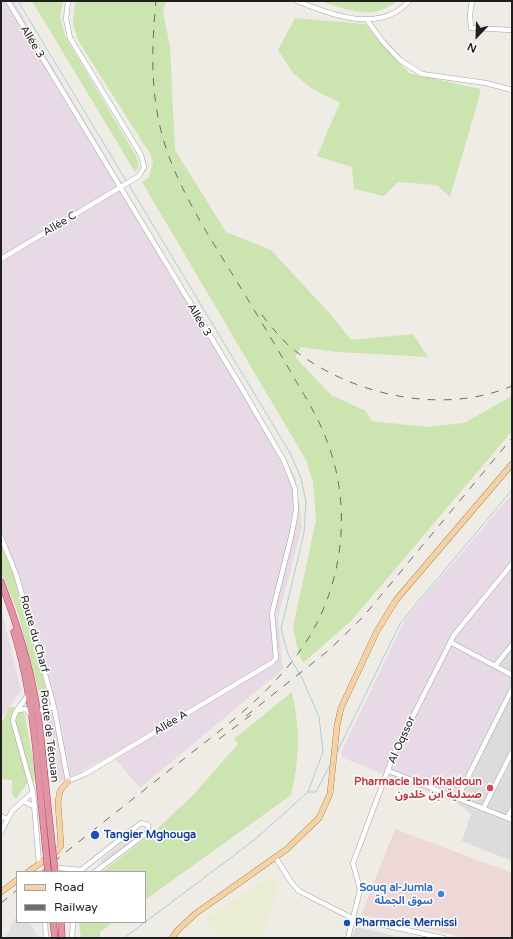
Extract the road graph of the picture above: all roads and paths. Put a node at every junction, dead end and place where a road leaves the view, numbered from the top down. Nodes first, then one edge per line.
1 (8, 1) edge
2 (68, 1) edge
3 (297, 1) edge
4 (408, 1) edge
5 (472, 1) edge
6 (367, 20) junction
7 (512, 30) edge
8 (512, 90) edge
9 (121, 188) junction
10 (1, 259) edge
11 (512, 464) edge
12 (1, 537) edge
13 (512, 564) edge
14 (1, 582) edge
15 (1, 594) edge
16 (450, 642) junction
17 (512, 645) edge
18 (273, 662) joint
19 (495, 666) junction
20 (512, 675) edge
21 (512, 689) edge
22 (28, 694) junction
23 (54, 707) junction
24 (38, 711) junction
25 (15, 712) junction
26 (34, 721) junction
27 (512, 752) edge
28 (41, 771) junction
29 (388, 771) junction
30 (68, 781) junction
31 (33, 792) junction
32 (457, 799) junction
33 (23, 801) junction
34 (35, 807) junction
35 (483, 809) junction
36 (512, 809) edge
37 (1, 816) edge
38 (8, 819) junction
39 (510, 819) edge
40 (1, 832) edge
41 (276, 858) junction
42 (39, 863) junction
43 (29, 871) edge
44 (48, 871) edge
45 (55, 871) edge
46 (56, 871) edge
47 (68, 871) edge
48 (82, 871) edge
49 (96, 871) edge
50 (16, 881) edge
51 (1, 892) edge
52 (352, 918) junction
53 (45, 923) edge
54 (53, 923) edge
55 (61, 923) edge
56 (73, 923) edge
57 (411, 931) junction
58 (431, 937) edge
59 (46, 938) edge
60 (55, 938) edge
61 (62, 938) edge
62 (72, 938) edge
63 (172, 938) edge
64 (348, 938) edge
65 (410, 938) edge
66 (443, 938) edge

1 - 9 street, Allée 3
2 - 9 street, Allée C
3 - 6 street
4 - 6 street
5 - 7 street
6 - 8 street
9 - 10 street, Allée C
9 - 18 street, Allée 3
11 - 41 main road
12 - 23 street, Route du Charf
13 - 16 street, Al Oqssor
14 - 24 highway, Route de Tétouan
15 - 22 highway, Route de Tétouan
16 - 19 street
16 - 29 street, Al Oqssor
17 - 19 street
18 - 30 street, Allée A
19 - 20 street
21 - 32 street
22 - 25 street
22 - 26 highway, Route de Tétouan
23 - 24 street
23 - 30 street, Route du Charf
24 - 28 highway, Route de Tétouan
25 - 26 street
25 - 31 street
26 - 28 highway, Route de Tétouan
27 - 35 street
28 - 44 highway, Route de Tétouan, bridge
28 - 45 highway, Route de Tétouan, bridge
29 - 32 street
29 - 52 street, Al Oqssor
30 - 42 main road
31 - 33 street
31 - 34 street
32 - 35 street
33 - 34 street
33 - 38 street
34 - 42 street
35 - 39 street
36 - 39 street
37 - 38 street
38 - 40 street
41 - 52 street
41 - 63 main road
42 - 43 main road
46 - 47 street
47 - 48 street
48 - 49 street
50 - 51 main road
52 - 57 street
52 - 64 street, Al Oqssor
53 - 59 street
54 - 60 highway
55 - 61 highway
56 - 62 street
57 - 58 street
57 - 65 street
58 - 66 street

